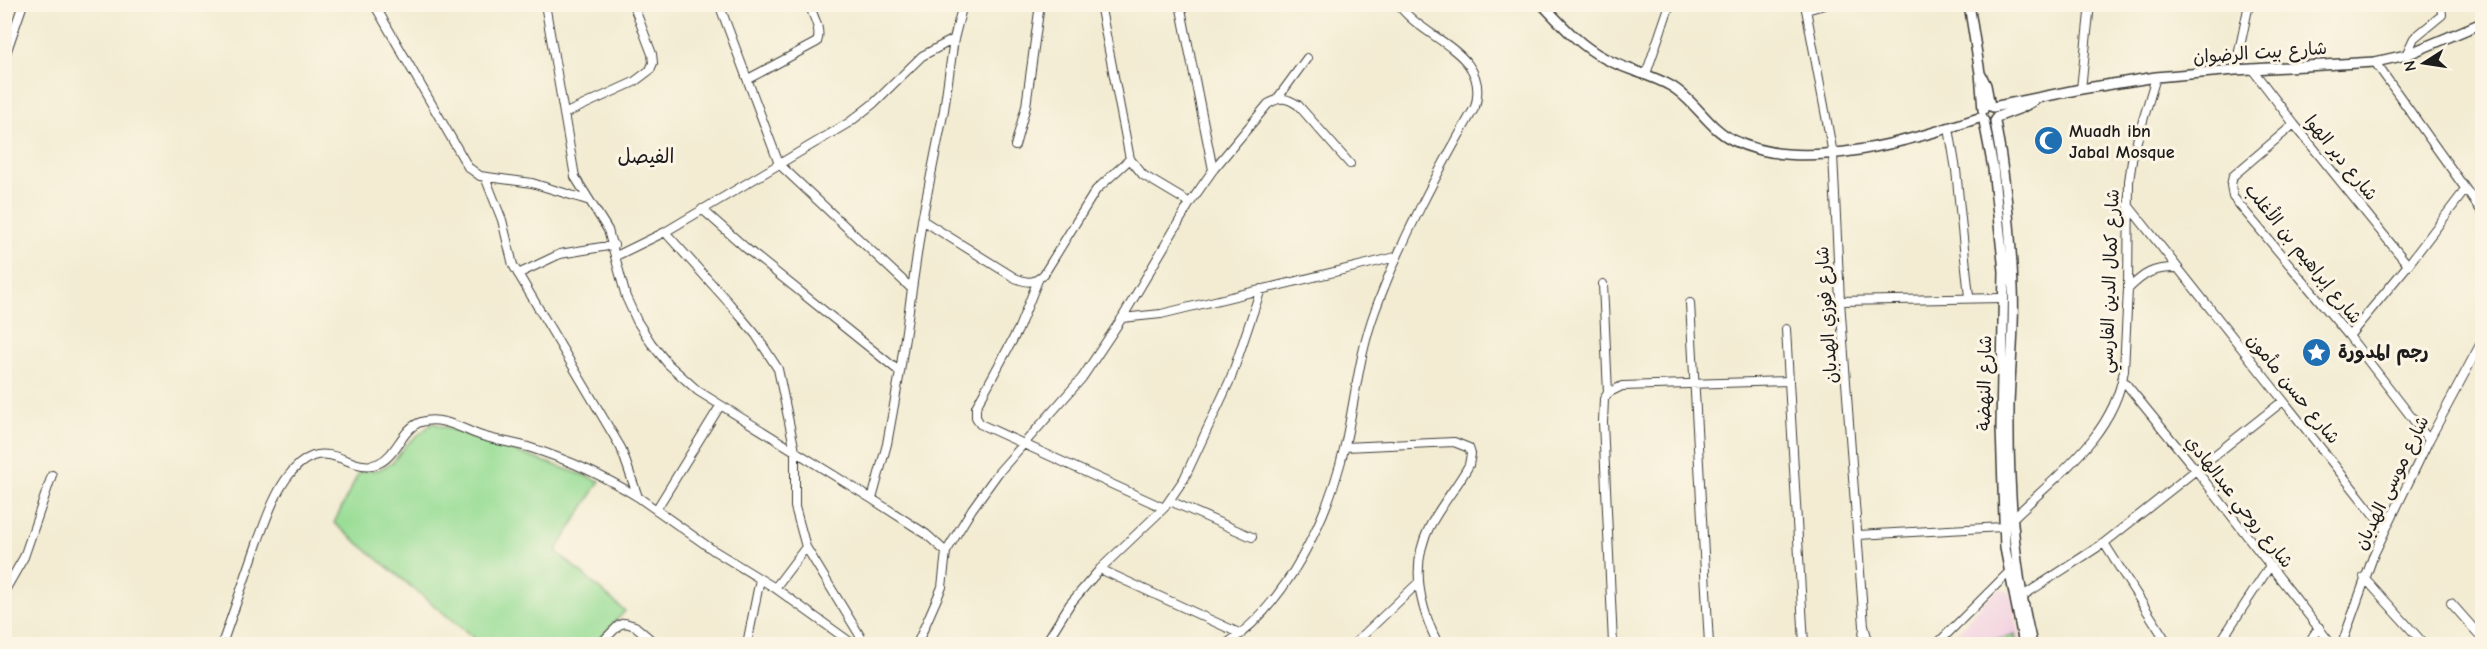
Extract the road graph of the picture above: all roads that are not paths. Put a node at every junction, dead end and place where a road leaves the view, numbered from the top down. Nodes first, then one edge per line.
1 (22, 4) edge
2 (374, 4) edge
3 (545, 4) edge
4 (633, 4) edge
5 (719, 4) edge
6 (809, 4) edge
7 (963, 4) edge
8 (1040, 4) edge
9 (1100, 4) edge
10 (1180, 4) edge
11 (1398, 4) edge
12 (1542, 4) edge
13 (1670, 4) edge
14 (1828, 4) edge
15 (1969, 4) edge
16 (2090, 4) edge
17 (2249, 4) edge
18 (2441, 4) edge
19 (1806, 7) edge
20 (2481, 27) edge
21 (954, 39) junction
22 (2406, 54) junction
23 (1307, 58) dead end
24 (4, 59) edge
25 (2375, 62) junction
26 (2252, 69) junction
27 (2235, 70) junction
28 (1646, 74) junction
29 (2156, 77) junction
30 (748, 79) junction
31 (2081, 89) junction
32 (1277, 99) junction
33 (2035, 100) junction
34 (1986, 112) junction
35 (564, 114) junction
36 (1996, 119) junction
37 (2294, 124) junction
38 (1949, 128) junction
39 (1015, 146) dead end
40 (1833, 154) junction
41 (1130, 159) junction
42 (779, 164) junction
43 (1350, 164) dead end
44 (1213, 170) junction
45 (485, 177) junction
46 (2464, 190) junction
47 (587, 200) junction
48 (1190, 202) junction
49 (2128, 205) junction
50 (702, 209) junction
51 (2482, 212) edge
52 (922, 220) junction
53 (665, 232) junction
54 (614, 245) junction
55 (616, 256) junction
56 (1396, 257) junction
57 (2408, 265) junction
58 (2176, 268) junction
59 (518, 274) junction
60 (1038, 280) junction
61 (1603, 284) dead end
62 (912, 289) junction
63 (1261, 289) junction
64 (2128, 289) junction
65 (1968, 297) junction
66 (2003, 298) junction
67 (1840, 302) junction
68 (1690, 303) dead end
69 (1122, 318) junction
70 (1786, 329) dead end
71 (2349, 336) junction
72 (2482, 341) edge
73 (900, 372) junction
74 (2122, 380) junction
75 (1789, 381) junction
76 (1695, 385) junction
77 (1608, 393) junction
78 (2283, 401) junction
79 (720, 406) junction
80 (2429, 440) junction
81 (1024, 446) junction
82 (1345, 447) junction
83 (795, 451) junction
84 (2196, 471) junction
85 (52, 475) dead end
86 (638, 497) junction
87 (872, 499) junction
88 (1170, 501) junction
89 (1164, 508) junction
90 (656, 510) junction
91 (2012, 519) junction
92 (2003, 527) junction
93 (2385, 530) junction
94 (1858, 535) junction
95 (1252, 537) dead end
96 (2104, 543) junction
97 (806, 547) junction
98 (946, 552) junction
99 (2270, 566) junction
100 (1100, 569) junction
101 (2008, 573) junction
102 (2364, 577) junction
103 (760, 579) junction
104 (1419, 582) junction
105 (775, 588) junction
106 (4, 592) edge
107 (2021, 597) junction
108 (2451, 603) dead end
109 (1864, 626) junction
110 (2319, 627) junction
111 (1241, 634) junction
112 (2482, 638) edge
113 (222, 645) edge
114 (600, 645) edge
115 (656, 645) edge
116 (747, 645) edge
117 (853, 645) edge
118 (866, 645) edge
119 (917, 645) edge
120 (1045, 645) edge
121 (1226, 645) edge
122 (1354, 645) edge
123 (1438, 645) edge
124 (1613, 645) edge
125 (1709, 645) edge
126 (1804, 645) edge
127 (1862, 645) edge
128 (1869, 645) edge
129 (1936, 645) edge
130 (2024, 645) edge
131 (2032, 645) edge
132 (2168, 645) edge
133 (2219, 645) edge
134 (2308, 645) edge
135 (2331, 645) edge
136 (2342, 645) edge
137 (2424, 645) edge

1 - 24 street
2 - 45 street
3 - 35 street
4 - 35 street
5 - 30 street
6 - 30 street
7 - 21 street
8 - 39 street
9 - 41 street
10 - 44 street
11 - 56 street
12 - 28 street, شارع بيت الرضوان
13 - 28 street
14 - 19 street
15 - 34 street, شارع النهضة
16 - 31 street
17 - 27 street
18 - 22 street
19 - 40 street, شارع فوزي الهدبان
20 - 22 street, شارع بيت الرضوان
21 - 42 street
21 - 52 street
22 - 25 street, شارع بيت الرضوان
23 - 32 street
25 - 26 street, شارع بيت الرضوان
25 - 46 street
26 - 27 street, شارع بيت الرضوان
26 - 37 street, شارع دير الهوا
27 - 29 street, شارع بيت الرضوان
28 - 40 street, شارع بيت الرضوان
29 - 31 street, شارع بيت الرضوان
29 - 49 street, شارع كمال الدين الفارسي
30 - 42 street
31 - 33 street, شارع بيت الرضوان
32 - 43 street
32 - 44 street
33 - 34 street, شارع بيت الرضوان
33 - 36 street, شارع بيت الرضوان
34 - 36 street
34 - 38 street, شارع بيت الرضوان
34 - 66 street, شارع النهضة
35 - 47 street
36 - 91 street, شارع النهضة
37 - 57 street, شارع دير الهوا
37 - 71 street, شارع إبراهيم بن الأغلب
38 - 40 street, شارع بيت الرضوان
38 - 65 street
40 - 67 street, شارع فوزي الهدبان
41 - 48 street
41 - 60 street
42 - 50 street
42 - 62 street
44 - 48 street
45 - 47 street
45 - 59 street
46 - 51 street
46 - 57 street
47 - 54 street
48 - 69 street
49 - 58 street, شارع حسن مأمون
49 - 64 street, شارع كمال الدين الفارسي
50 - 53 street
50 - 73 street
52 - 60 street
52 - 62 street
53 - 55 street
53 - 83 street
54 - 55 street
54 - 59 street
55 - 79 street
56 - 63 street
56 - 82 street
57 - 71 street
58 - 64 street
58 - 78 street, شارع حسن مأمون
59 - 86 street
60 - 81 street
61 - 77 street
62 - 73 street
63 - 69 street
63 - 88 street
64 - 74 street, شارع كمال الدين الفارسي
65 - 66 street
65 - 67 street
66 - 92 street, شارع النهضة
67 - 94 street, شارع فوزي الهدبان
68 - 76 street
69 - 81 street
70 - 75 street
71 - 80 street, شارع إبراهيم بن الأغلب
72 - 80 street, شارع موسى الهدبان
73 - 87 street
74 - 84 street, شارع روحي عبدالهادي
74 - 91 street, شارع كمال الدين الفارسي
75 - 76 street
75 - 126 street
76 - 77 street
76 - 125 street
77 - 124 street
78 - 84 street
78 - 93 street, شارع حسن مأمون
79 - 83 street
79 - 90 street
80 - 93 street, شارع موسى الهدبان
81 - 89 street
81 - 98 street
82 - 104 street
82 - 111 street
83 - 87 street
83 - 97 street
84 - 96 street
84 - 99 street, شارع روحي عبدالهادي
85 - 106 street
86 - 90 street
86 - 113 street
87 - 98 street
88 - 89 street
88 - 95 street
89 - 100 street
90 - 103 street
91 - 107 street, شارع النهضة
92 - 94 street
92 - 101 street, شارع النهضة
93 - 102 street, شارع موسى الهدبان
94 - 109 street, شارع فوزي الهدبان
96 - 107 street
96 - 132 street
97 - 105 street
97 - 118 street
98 - 119 street
99 - 110 street, شارع روحي عبدالهادي
99 - 133 street
100 - 111 street
100 - 120 street
101 - 129 street
101 - 130 street, شارع النهضة
102 - 136 street, شارع موسى الهدبان
102 - 137 street
103 - 105 street
103 - 116 street
104 - 122 street
104 - 123 street
105 - 117 street
107 - 131 street, شارع النهضة
108 - 112 street
109 - 127 street, شارع فوزي الهدبان
109 - 128 street, شارع فوزي الهدبان
110 - 134 street
110 - 135 street, شارع روحي عبدالهادي
111 - 121 street
114 - 115 street

